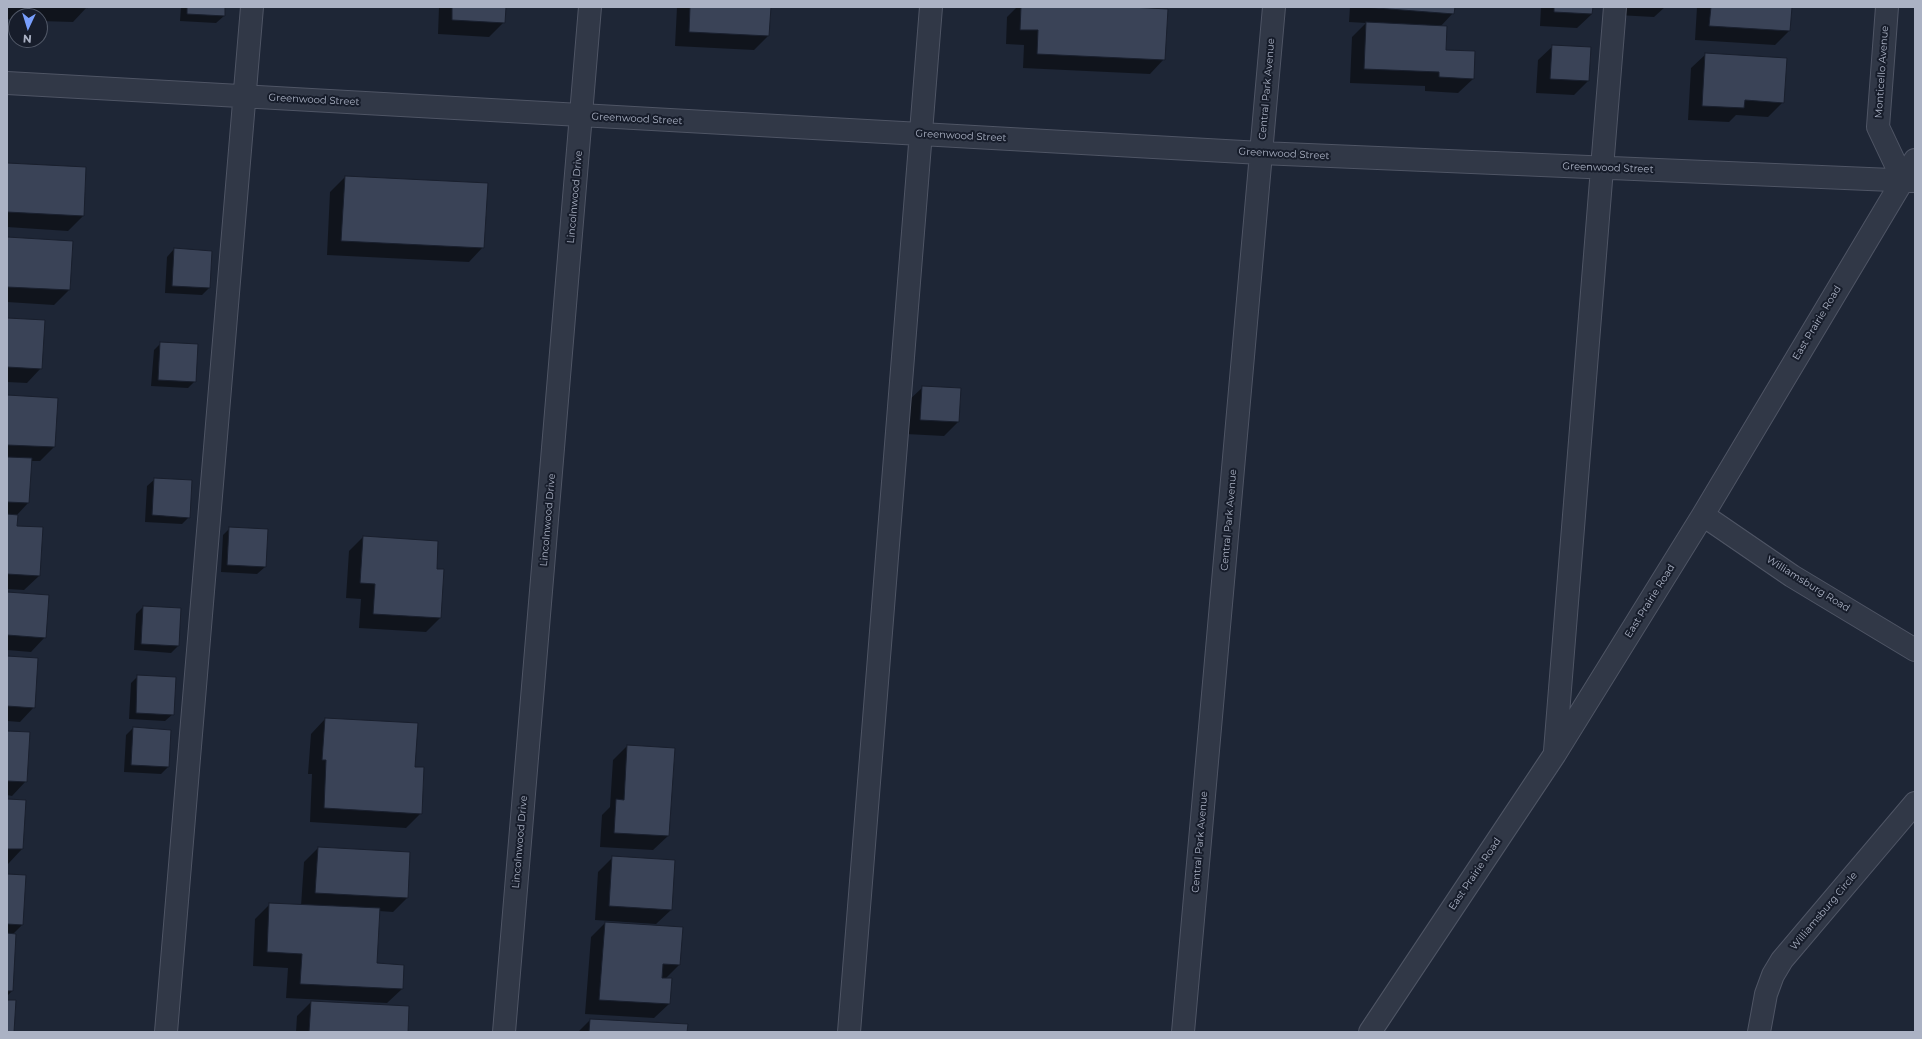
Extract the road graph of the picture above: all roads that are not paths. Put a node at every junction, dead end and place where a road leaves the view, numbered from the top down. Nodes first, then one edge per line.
1 (252, 7) edge
2 (590, 7) edge
3 (931, 7) edge
4 (1274, 7) edge
5 (1615, 7) edge
6 (1887, 7) edge
7 (7, 83) edge
8 (244, 96) junction
9 (582, 116) junction
10 (920, 134) junction
11 (1261, 153) junction
12 (1915, 160) edge
13 (1601, 168) junction
14 (1909, 180) edge
15 (1703, 515) junction
16 (1915, 650) edge
17 (1555, 754) junction
18 (1915, 803) edge
19 (166, 1032) edge
20 (504, 1032) edge
21 (849, 1032) edge
22 (1183, 1032) edge
23 (1370, 1032) edge
24 (1759, 1032) edge

1 - 8 street
2 - 9 street, Lincolnwood Drive
3 - 10 street
4 - 11 street, Central Park Avenue
5 - 13 street
6 - 14 street, Monticello Avenue
7 - 8 street, Greenwood Street
8 - 9 street, Greenwood Street
8 - 19 street
9 - 10 street, Greenwood Street
9 - 20 street, Lincolnwood Drive
10 - 11 street, Greenwood Street
10 - 21 street
11 - 13 street, Greenwood Street
11 - 22 street, Central Park Avenue
12 - 14 street, East Prairie Road
13 - 14 street, Greenwood Street
13 - 17 street
14 - 15 street, East Prairie Road
15 - 16 street, Williamsburg Road
15 - 17 street, East Prairie Road
17 - 23 street, East Prairie Road
18 - 24 street, Williamsburg Circle

